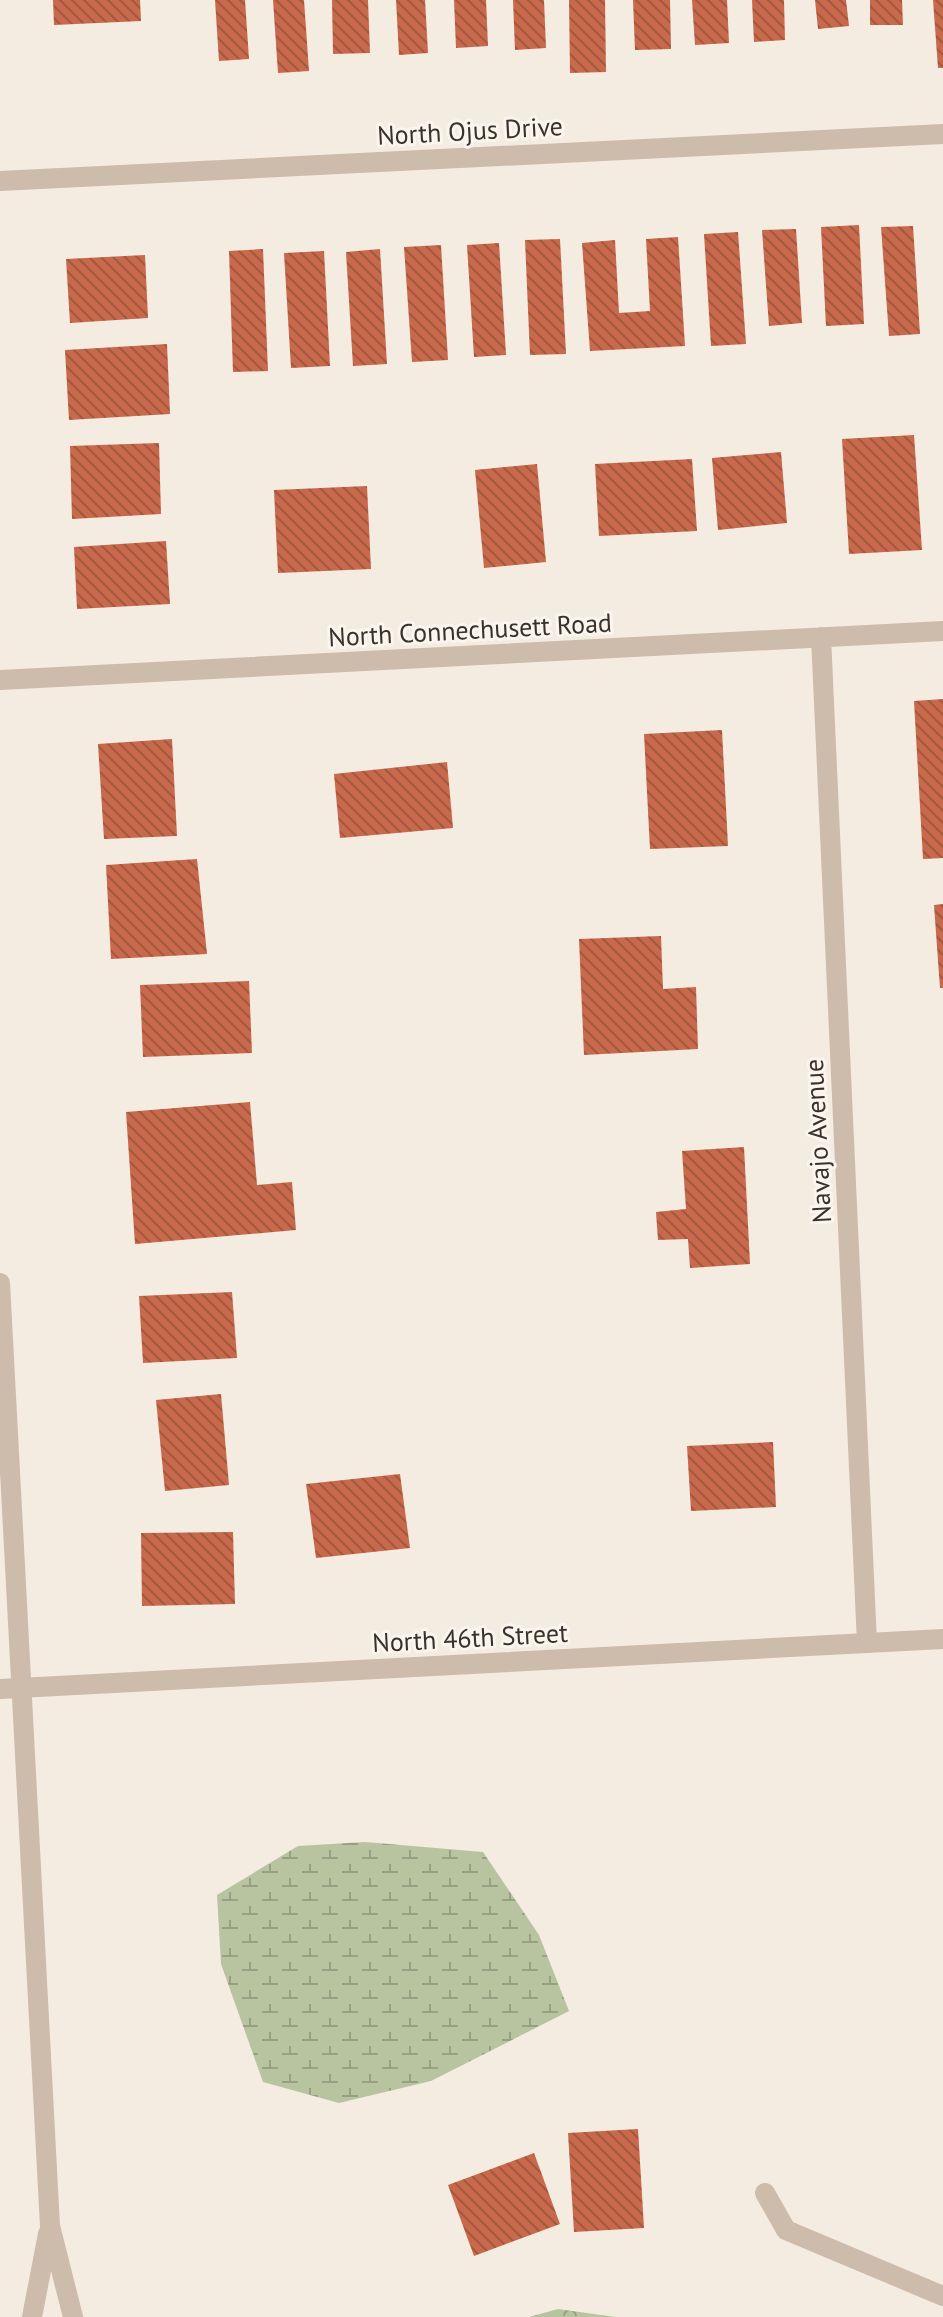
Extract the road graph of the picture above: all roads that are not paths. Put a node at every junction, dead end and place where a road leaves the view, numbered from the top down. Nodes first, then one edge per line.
1 (943, 134) edge
2 (0, 181) edge
3 (943, 631) edge
4 (821, 637) junction
5 (0, 680) edge
6 (0, 1283) edge
7 (943, 1639) edge
8 (867, 1643) junction
9 (10, 1689) edge
10 (765, 2193) dead end
11 (50, 2226) junction
12 (943, 2296) edge
13 (32, 2317) edge
14 (73, 2317) edge

1 - 2 street, North Ojus Drive
3 - 4 street, North Connechusett Road
4 - 5 street, North Connechusett Road
4 - 8 street, Navajo Avenue
6 - 9 street
7 - 8 street, North 46th Street
8 - 9 street, North 46th Street
9 - 11 street
10 - 12 street
11 - 13 street
11 - 14 street

